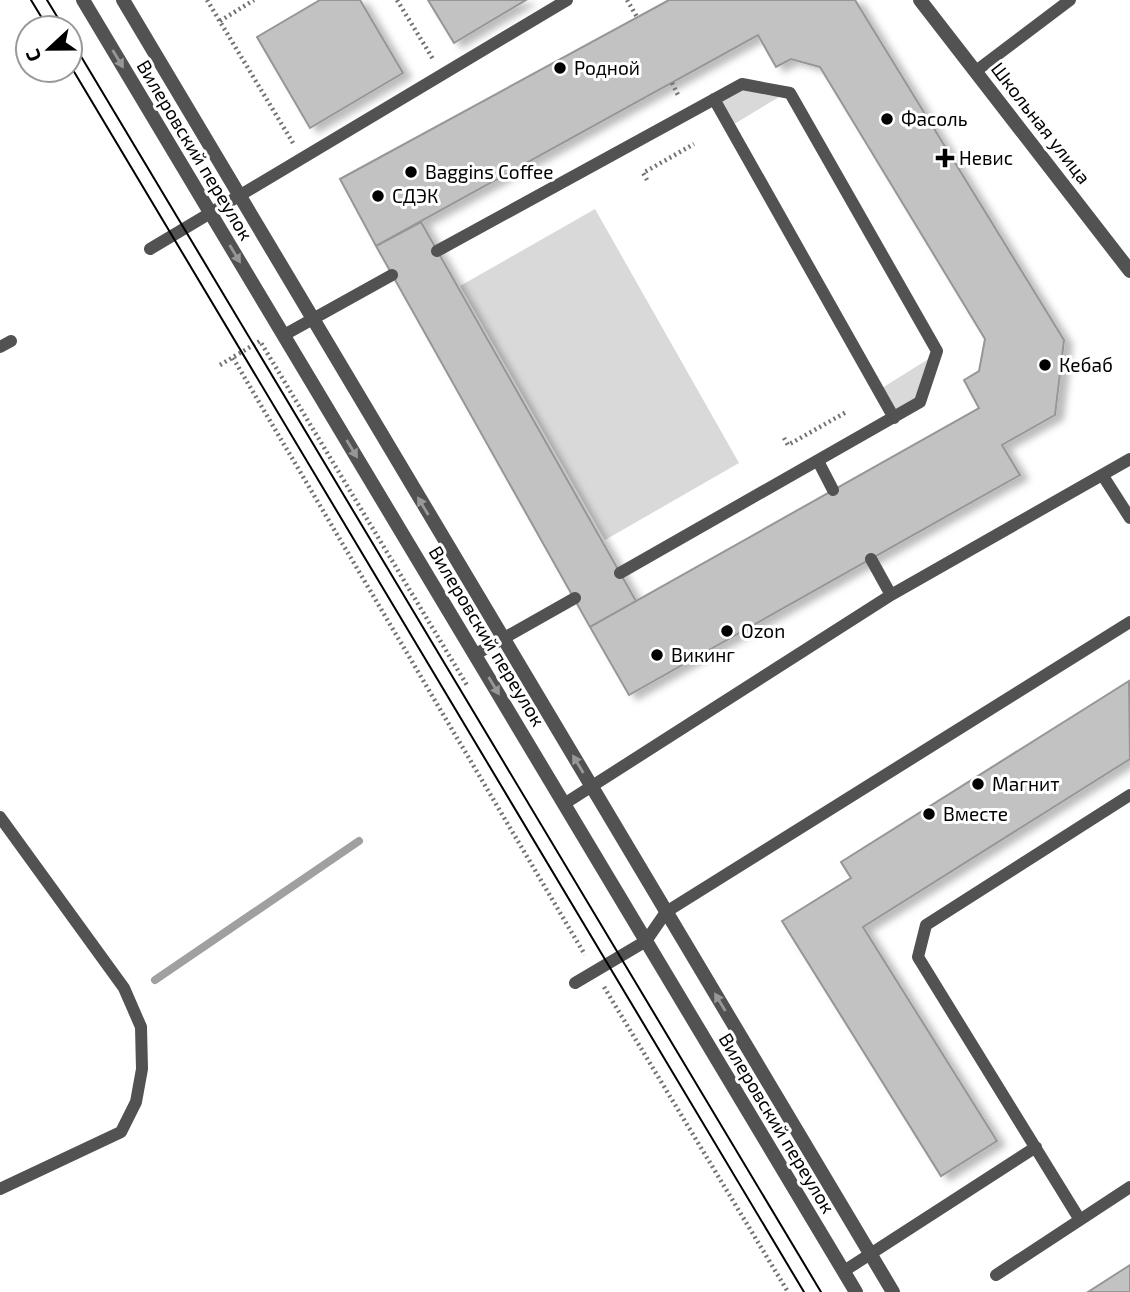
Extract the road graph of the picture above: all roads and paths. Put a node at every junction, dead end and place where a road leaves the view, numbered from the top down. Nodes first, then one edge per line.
1 (83, 0) edge
2 (122, 0) edge
3 (207, 0) edge
4 (254, 0) edge
5 (397, 0) edge
6 (567, 0) edge
7 (628, 0) edge
8 (920, 0) edge
9 (1070, 0) edge
10 (637, 17) dead end
11 (220, 21) junction
12 (976, 71) junction
13 (442, 75) junction
14 (714, 99) junction
15 (694, 144) dead end
16 (302, 158) junction
17 (647, 180) dead end
18 (239, 196) junction
19 (210, 213) junction
20 (150, 249) dead end
21 (438, 251) dead end
22 (1130, 271) edge
23 (393, 275) dead end
24 (313, 319) junction
25 (284, 335) junction
26 (260, 341) dead end
27 (233, 358) junction
28 (220, 365) dead end
29 (848, 411) dead end
30 (894, 418) junction
31 (784, 438) dead end
32 (1130, 459) edge
33 (818, 461) junction
34 (1103, 476) junction
35 (834, 490) dead end
36 (1130, 518) edge
37 (871, 559) dead end
38 (620, 573) dead end
39 (891, 595) junction
40 (575, 598) dead end
41 (1130, 622) edge
42 (502, 639) junction
43 (476, 654) junction
44 (591, 786) junction
45 (1130, 795) edge
46 (564, 803) junction
47 (0, 817) edge
48 (666, 912) junction
49 (646, 941) junction
50 (595, 971) junction
51 (575, 983) dead end
52 (1036, 1147) junction
53 (1130, 1187) edge
54 (0, 1188) edge
55 (1080, 1220) junction
56 (870, 1254) junction
57 (844, 1271) junction
58 (996, 1275) dead end
59 (788, 1292) edge
60 (856, 1292) edge
61 (893, 1292) edge

1 -> 19 street, Вилеровский переулок
2 - 18 street, Вилеровский переулок
3 - 11 path
4 - 11 path
5 - 13 path
6 - 13 lane
7 - 10 path
8 - 12 street, Школьная улица
9 - 12 lane
11 - 16 path
12 - 22 street, Школьная улица
13 - 16 lane
14 - 21 lane
14 - 30 lane
14 - 30 lane
15 - 17 path
16 - 18 lane
18 - 19 lane
18 - 24 street, Вилеровский переулок
19 - 20 lane
19 -> 25 street, Вилеровский переулок
23 - 24 lane
24 - 25 lane
42 -> 24 street, Вилеровский переулок
25 -> 43 street, Вилеровский переулок
26 - 27 path
27 - 28 path
27 - 50 path
29 - 31 path
30 - 33 lane
32 - 34 lane
33 - 35 lane
33 - 38 lane
34 - 36 lane
34 - 39 lane
37 - 39 lane
39 - 44 lane
40 - 42 lane
41 - 48 lane
42 - 43 lane
44 -> 42 street, Вилеровский переулок
43 -> 46 street, Вилеровский переулок
44 - 46 lane
44 - 48 street, Вилеровский переулок
45 - 52 lane
46 - 49 street, Вилеровский переулок
47 - 54 lane
48 - 49 lane
56 -> 48 street, Вилеровский переулок
49 - 50 lane
49 - 57 street, Вилеровский переулок
50 - 51 lane
50 - 59 path
52 - 55 lane
52 - 56 lane
53 - 55 lane
55 - 58 lane
56 - 57 lane
56 - 61 street, Вилеровский переулок
57 - 60 street, Вилеровский переулок

